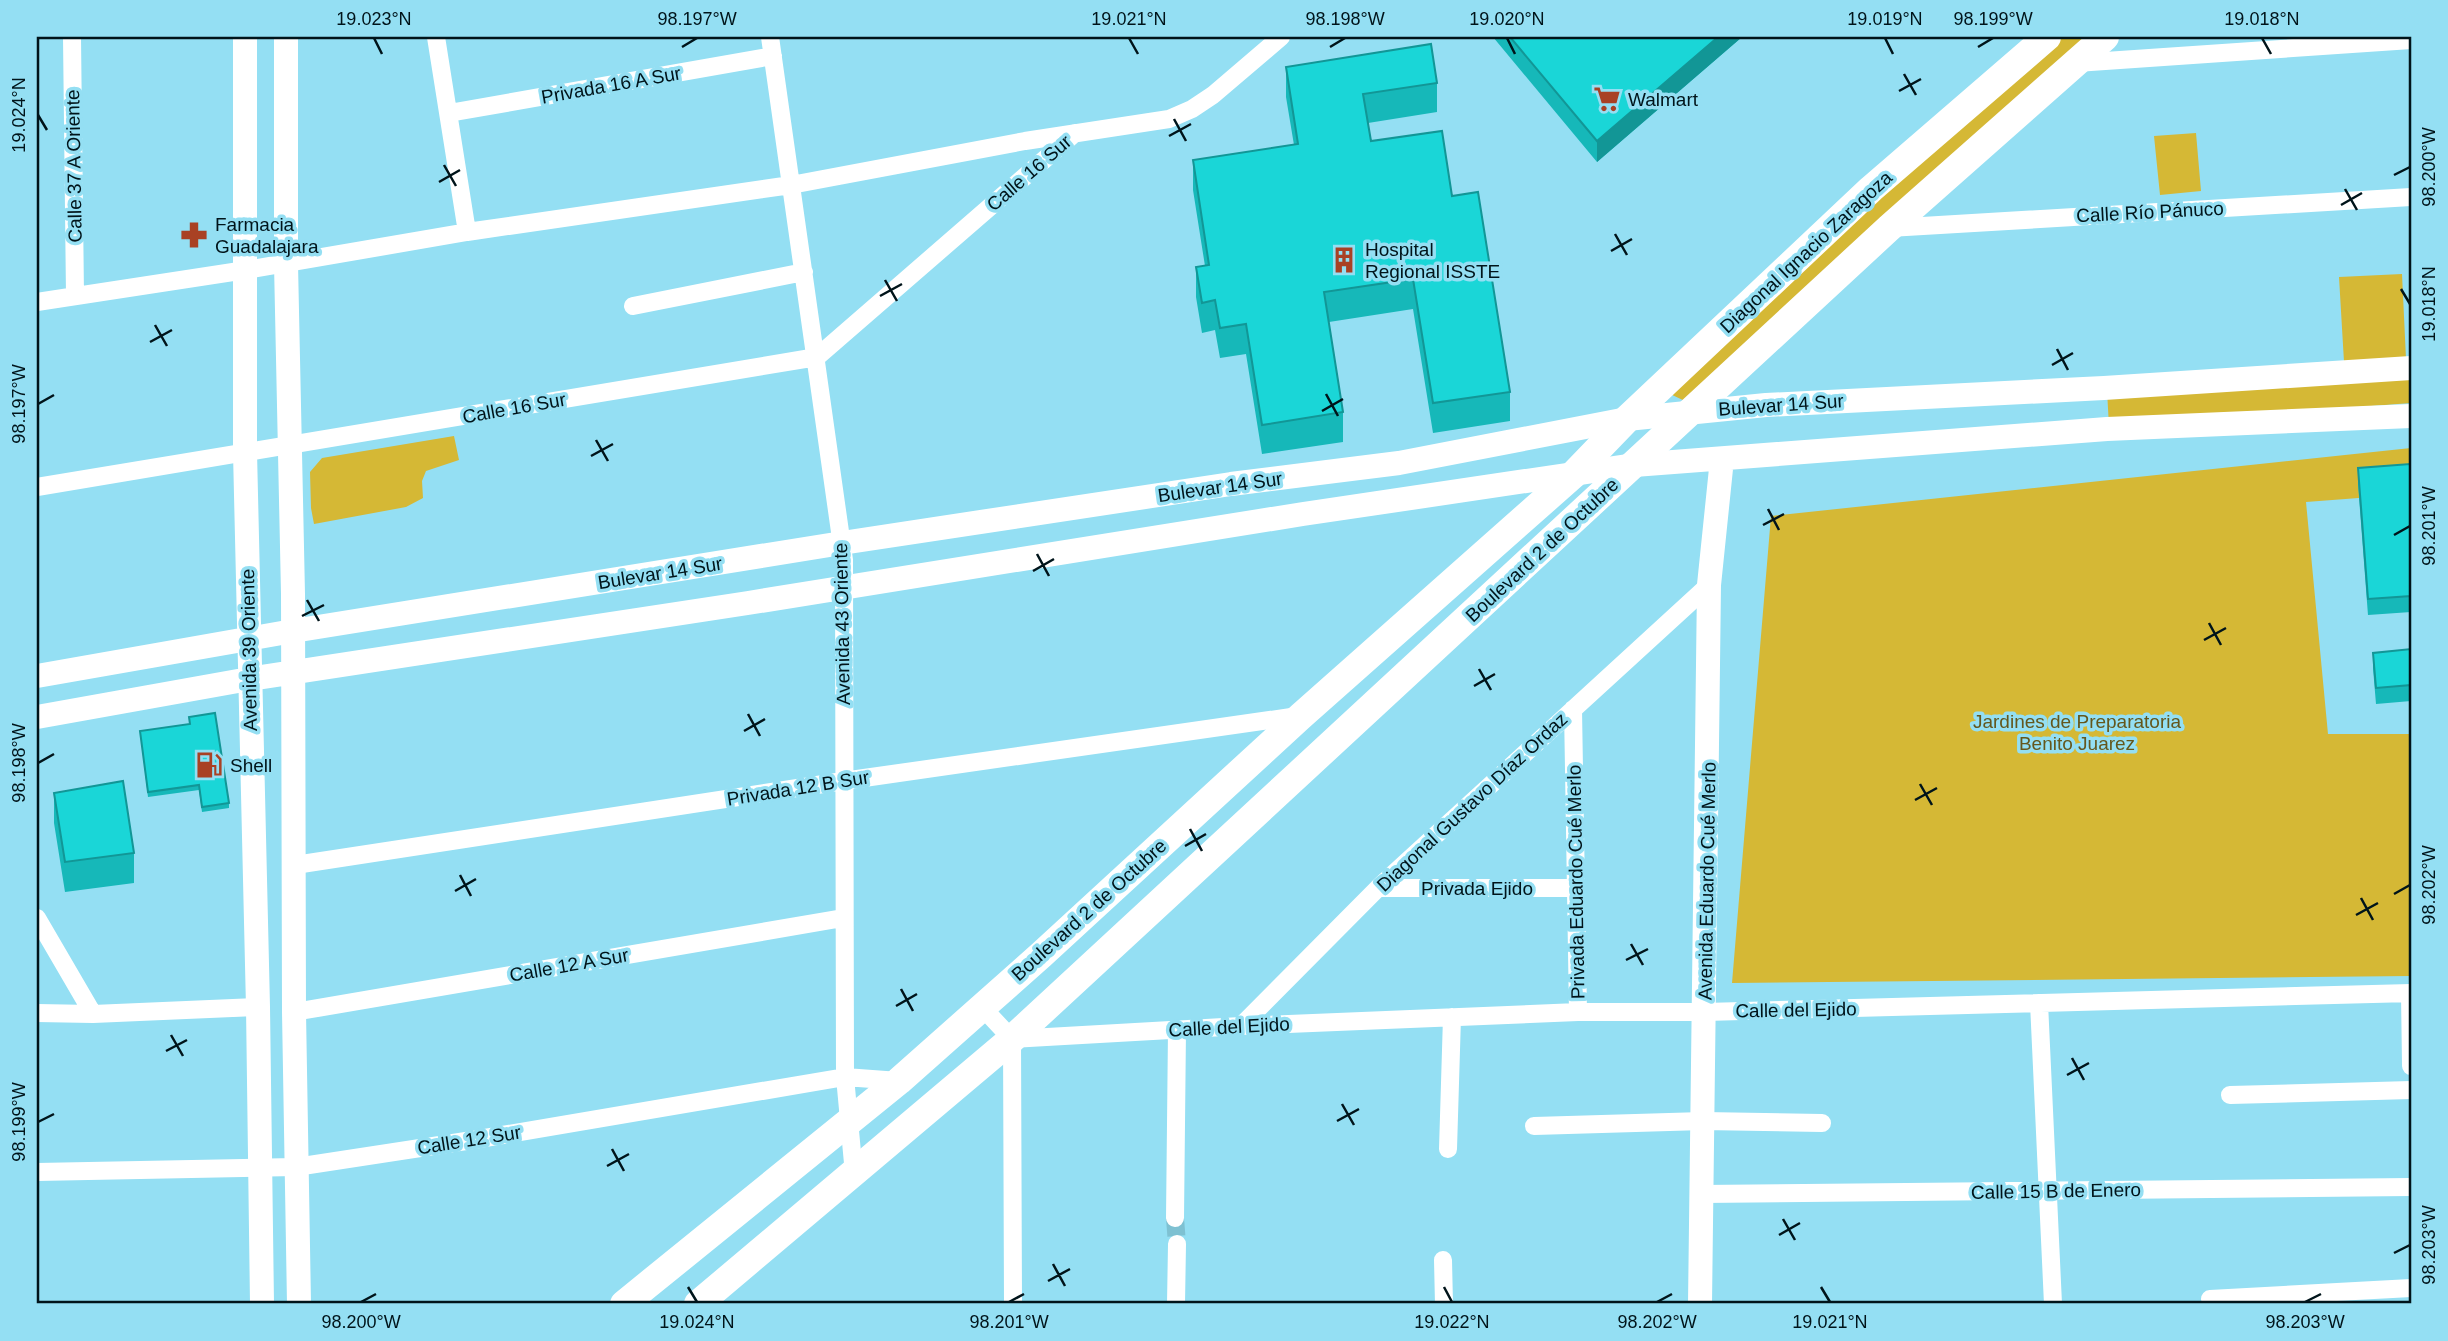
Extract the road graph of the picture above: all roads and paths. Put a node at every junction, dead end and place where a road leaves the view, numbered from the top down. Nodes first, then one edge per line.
1 (72, 37) edge
2 (245, 37) edge
3 (286, 37) edge
4 (436, 37) edge
5 (770, 37) edge
6 (1281, 37) edge
7 (2047, 37) edge
8 (2105, 37) edge
9 (2411, 40) edge
10 (773, 56) junction
11 (2076, 63) junction
12 (449, 113) junction
13 (1076, 133) junction
14 (791, 185) junction
15 (2411, 197) edge
16 (1889, 228) junction
17 (467, 232) junction
18 (286, 264) junction
19 (246, 271) junction
20 (804, 272) junction
21 (75, 296) junction
22 (37, 302) edge
23 (633, 306) dead end
24 (817, 357) junction
25 (2411, 368) edge
26 (1691, 411) junction
27 (2411, 416) edge
28 (1628, 419) junction
29 (288, 446) junction
30 (245, 452) junction
31 (1723, 459) junction
32 (1634, 465) junction
33 (1573, 475) junction
34 (37, 487) edge
35 (842, 543) junction
36 (1709, 585) junction
37 (844, 588) junction
38 (293, 631) junction
39 (248, 640) junction
40 (293, 672) junction
41 (37, 676) edge
42 (249, 678) junction
43 (1573, 709) junction
44 (1301, 716) junction
45 (37, 717) edge
46 (843, 781) junction
47 (295, 865) junction
48 (1378, 888) junction
49 (1576, 888) junction
50 (37, 918) edge
51 (843, 918) junction
52 (2411, 993) edge
53 (2039, 1003) junction
54 (981, 1006) junction
55 (258, 1007) junction
56 (294, 1012) junction
57 (1578, 1012) junction
58 (1706, 1012) junction
59 (37, 1013) edge
60 (93, 1014) junction
61 (1452, 1017) junction
62 (1241, 1026) junction
63 (1177, 1030) junction
64 (1013, 1040) junction
65 (2411, 1066) edge
66 (845, 1076) junction
67 (899, 1080) junction
68 (2411, 1090) edge
69 (2230, 1095) dead end
70 (1703, 1121) junction
71 (848, 1123) junction
72 (1822, 1123) dead end
73 (1534, 1126) dead end
74 (1448, 1149) dead end
75 (296, 1167) junction
76 (259, 1168) junction
77 (37, 1172) edge
78 (854, 1174) junction
79 (2411, 1187) edge
80 (2049, 1191) junction
81 (1701, 1194) junction
82 (1175, 1217) tunnel mouth
83 (1177, 1244) tunnel mouth
84 (1444, 1260) dead end
85 (2411, 1288) edge
86 (2210, 1299) dead end
87 (262, 1304) edge
88 (299, 1304) edge
89 (624, 1304) edge
90 (698, 1304) edge
91 (1013, 1304) edge
92 (1176, 1304) edge
93 (1444, 1304) edge
94 (1700, 1304) edge
95 (2053, 1304) edge

1 - 21 street, Calle 37 A Oriente
2 - 19 main road, Avenida 39 Oriente
3 - 18 main road
4 - 12 street
5 - 10 street, Avenida 43 Oriente
6 - 13 street
7 - 28 main road, Diagonal Ignacio Zaragoza
8 - 11 main road, Diagonal Ignacio Zaragoza
9 - 11 street
10 - 12 street, Privada 16 A Sur
10 - 14 street, Avenida 43 Oriente
11 - 16 main road, Diagonal Ignacio Zaragoza
12 - 17 street
13 - 14 street, Calle 16 Sur
13 - 24 street, Calle 16 Sur
14 - 17 street, Calle 16 Sur
14 - 20 street, Avenida 43 Oriente
15 - 16 street, Calle Río Pánuco
16 - 26 main road, Diagonal Ignacio Zaragoza
17 - 18 street, Calle 16 Sur
18 - 19 street, Calle 16 Sur
18 - 29 main road
19 - 21 street, Calle 16 Sur
19 - 30 main road, Avenida 39 Oriente
20 - 23 street
20 - 24 street, Avenida 43 Oriente
21 - 22 street, Calle 16 Sur
24 - 29 street, Calle 16 Sur
24 - 35 street, Avenida 43 Oriente
25 - 26 main road, Bulevar 14 Sur
26 - 28 main road, Bulevar 14 Sur
26 - 32 main road, Diagonal Ignacio Zaragoza
27 - 31 main road, Bulevar 14 Sur
28 - 33 main road, Diagonal Ignacio Zaragoza
28 - 35 main road, Bulevar 14 Sur
29 - 30 street, Calle 16 Sur
29 - 38 main road
30 - 34 street, Calle 16 Sur
30 - 39 main road, Avenida 39 Oriente
31 - 32 main road, Bulevar 14 Sur
31 - 36 main road, Avenida Eduardo Cué Merlo
32 - 33 main road, Bulevar 14 Sur
32 - 64 main road, Boulevard 2 de Octubre
33 - 37 main road, Bulevar 14 Sur
33 - 44 main road, Boulevard 2 de Octubre
35 - 37 street, Avenida 43 Oriente
35 - 38 main road, Bulevar 14 Sur
36 - 43 street, Diagonal Gustavo Díaz Ordaz
36 - 58 main road, Avenida Eduardo Cué Merlo
37 - 40 main road, Bulevar 14 Sur
37 - 46 street, Avenida 43 Oriente
38 - 39 main road, Bulevar 14 Sur
38 - 40 main road
39 - 41 main road, Bulevar 14 Sur
39 - 42 main road, Avenida 39 Oriente
40 - 42 main road, Bulevar 14 Sur
40 - 47 main road
42 - 45 main road, Bulevar 14 Sur
42 - 55 main road, Avenida 39 Oriente
43 - 48 street, Diagonal Gustavo Díaz Ordaz
43 - 49 street, Privada Eduardo Cué Merlo
44 - 46 street, Privada 12 B Sur
44 - 54 main road, Boulevard 2 de Octubre
46 - 47 street, Privada 12 B Sur
46 - 51 street, Avenida 43 Oriente
47 - 56 main road
48 - 49 street, Privada Ejido
48 - 62 street, Diagonal Gustavo Díaz Ordaz
49 - 57 street, Privada Eduardo Cué Merlo
50 - 60 street
51 - 56 street, Calle 12 A Sur
51 - 66 street, Avenida 43 Oriente
52 - 53 street, Calle del Ejido
52 - 65 street
53 - 58 street, Calle del Ejido
53 - 80 street
54 - 64 street
54 - 67 main road, Boulevard 2 de Octubre
55 - 60 street
55 - 76 main road, Avenida 39 Oriente
56 - 75 main road
57 - 58 street, Calle del Ejido
57 - 61 street, Calle del Ejido
58 - 70 main road, Avenida Eduardo Cué Merlo
59 - 60 street
61 - 62 street, Calle del Ejido
61 - 74 street
62 - 63 street, Calle del Ejido
63 - 64 street, Calle del Ejido
63 - 82 street
64 - 78 main road, Boulevard 2 de Octubre
64 - 91 street
66 - 67 street, Calle 12 Sur
66 - 71 street, Avenida 43 Oriente
66 - 75 street, Calle 12 Sur
67 - 71 main road, Boulevard 2 de Octubre
68 - 69 street
70 - 72 street
70 - 73 street
70 - 81 main road, Avenida Eduardo Cué Merlo
71 - 78 street, Avenida 43 Oriente
71 - 89 main road, Boulevard 2 de Octubre
75 - 76 street, Calle 12 Sur
75 - 88 main road
76 - 77 street, Calle 12 Sur
76 - 87 main road, Avenida 39 Oriente
78 - 90 main road, Boulevard 2 de Octubre
79 - 80 street, Calle 15 B de Enero
80 - 81 street, Calle 15 B de Enero
80 - 95 street
81 - 94 main road, Avenida Eduardo Cué Merlo
83 - 92 street
84 - 93 street
85 - 86 street

